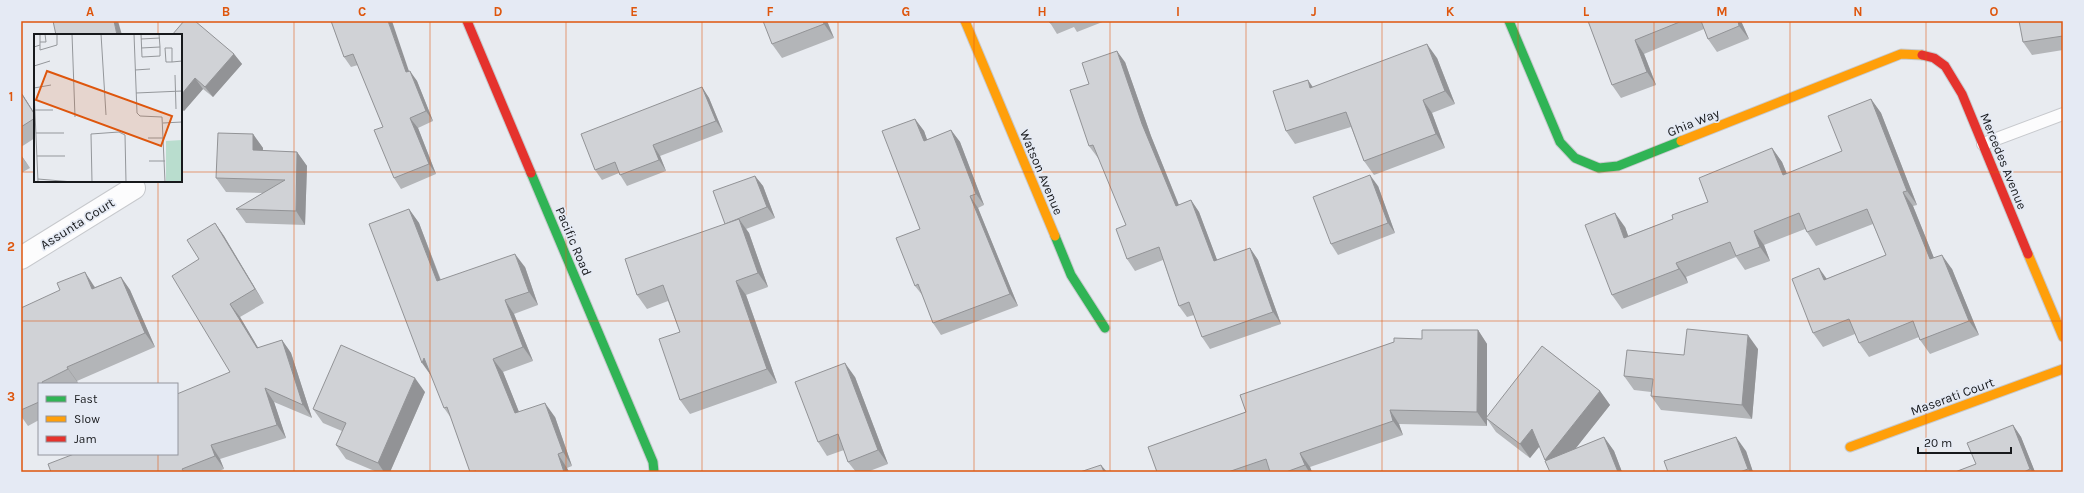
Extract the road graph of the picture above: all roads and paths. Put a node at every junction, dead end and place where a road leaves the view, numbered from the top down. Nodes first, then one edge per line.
1 (467, 21) edge
2 (965, 21) edge
3 (1509, 21) edge
4 (1876, 63) joint
5 (2063, 114) edge
6 (1983, 144) junction
7 (134, 188) dead end
8 (21, 258) edge
9 (1105, 328) dead end
10 (2063, 338) edge
11 (2063, 369) edge
12 (1850, 447) dead end
13 (654, 472) edge

1 - 13 street, Pacific Road
2 - 9 street, Watson Avenue
3 - 4 street, Ghia Way
4 - 6 street, Mercedes Avenue
5 - 6 lane
6 - 10 street, Mercedes Avenue
7 - 8 street, Assunta Court
11 - 12 street, Maserati Court

